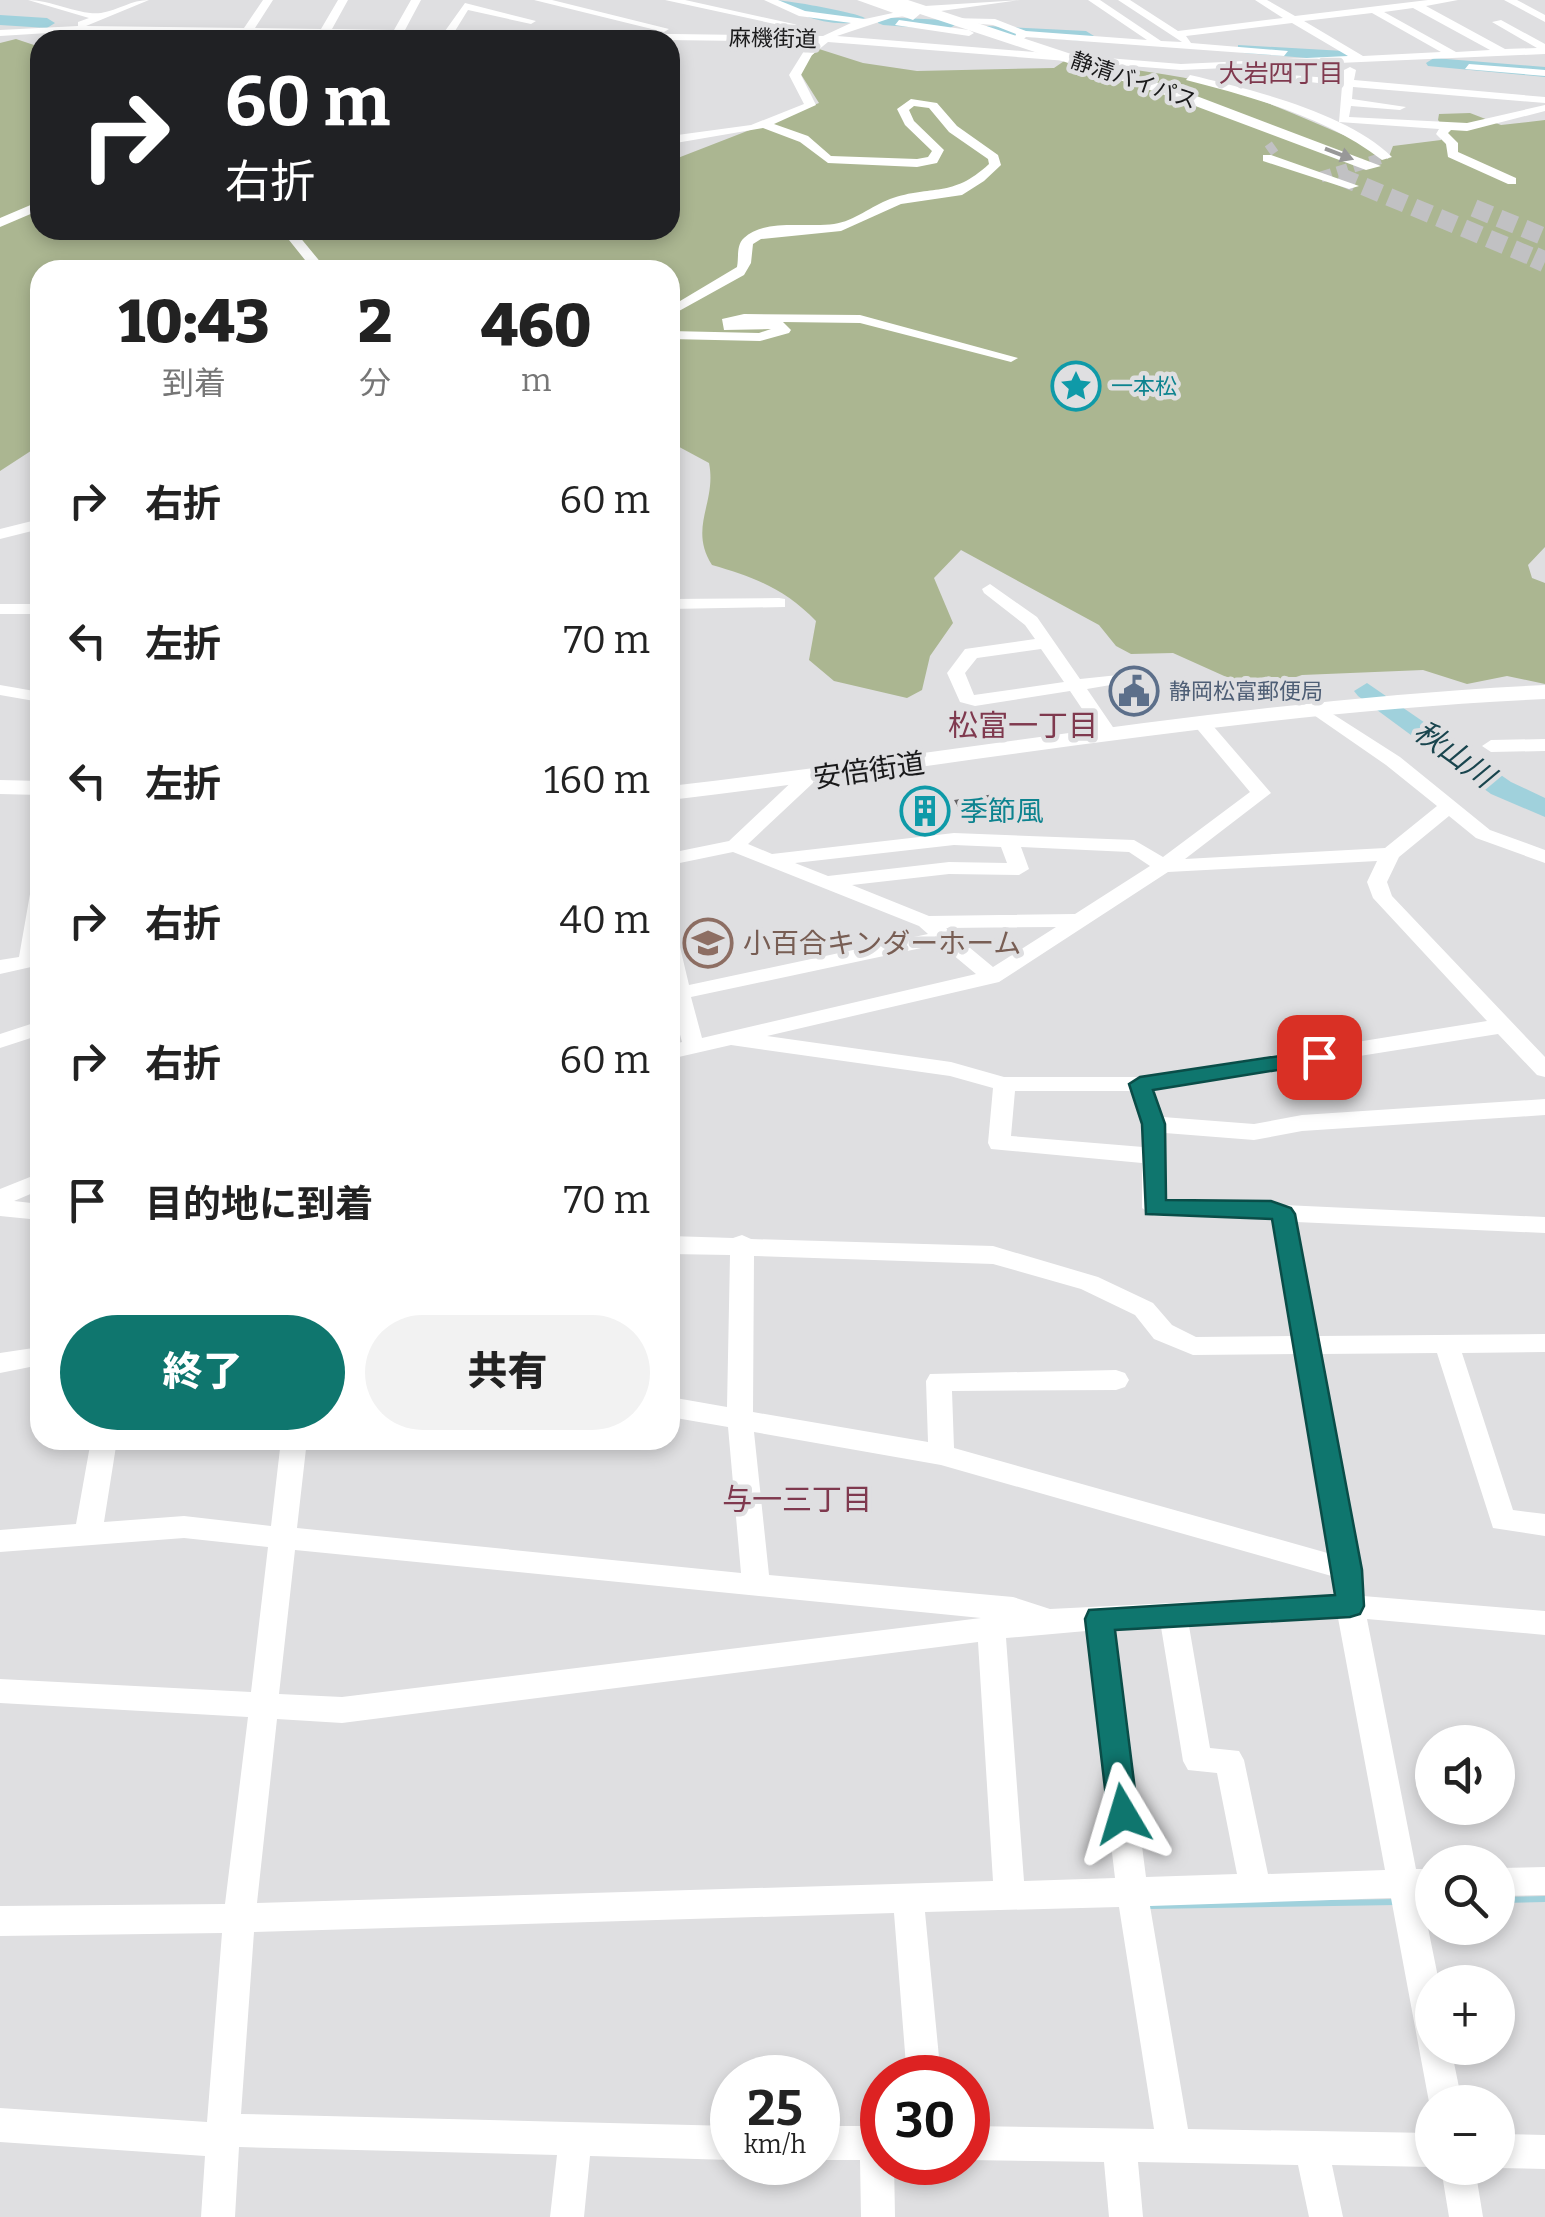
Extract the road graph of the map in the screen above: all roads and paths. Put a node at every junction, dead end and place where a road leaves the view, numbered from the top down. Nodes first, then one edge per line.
1 (33, 0) edge
2 (144, 0) edge
3 (268, 0) edge
4 (343, 0) edge
5 (416, 0) edge
6 (540, 0) edge
7 (670, 0) edge
8 (766, 0) edge
9 (864, 0) edge
10 (876, 0) edge
11 (1016, 0) edge
12 (1093, 0) edge
13 (1123, 0) edge
14 (1260, 0) edge
15 (1306, 0) edge
16 (1356, 0) edge
17 (1454, 0) edge
18 (1509, 0) edge
19 (1410, 2) edge
20 (554, 3) junction
21 (905, 4) edge
22 (1374, 10) junction
23 (729, 14) junction
24 (1332, 15) junction
25 (0, 18) edge
26 (99, 18) junction
27 (1545, 18) edge
28 (1292, 20) junction
29 (531, 21) junction
30 (863, 21) junction
31 (1497, 22) dead end
32 (959, 25) junction
33 (56, 27) junction
34 (60, 30) edge
35 (171, 30) edge
36 (248, 30) edge
37 (326, 30) edge
38 (400, 30) edge
39 (451, 30) edge
40 (515, 30) edge
41 (669, 30) edge
42 (0, 32) edge
43 (682, 33) joint
44 (1087, 34) junction
45 (1176, 34) junction
46 (1019, 35) junction
47 (680, 37) edge
48 (697, 37) junction
49 (794, 38) junction
50 (828, 39) junction
51 (855, 41) junction
52 (1132, 41) junction
53 (1159, 43) junction
54 (1188, 46) junction
55 (1545, 49) edge
56 (981, 52) junction
57 (1504, 53) junction
58 (1456, 56) junction
59 (1043, 57) junction
60 (1411, 58) junction
61 (940, 60) dead end
62 (1350, 62) junction
63 (1177, 67) junction
64 (1220, 67) junction
65 (1120, 69) junction
66 (1495, 69) junction
67 (1545, 73) edge
68 (1190, 78) junction
69 (1348, 83) junction
70 (1406, 88) junction
71 (1494, 96) junction
72 (1545, 100) edge
73 (1346, 102) junction
74 (1400, 107) dead end
75 (1545, 108) edge
76 (761, 123) junction
77 (1446, 128) junction
78 (680, 135) edge
79 (1278, 145) junction
80 (1379, 162) joint
81 (1338, 180) junction
82 (1512, 182) dead end
83 (30, 210) edge
84 (0, 224) edge
85 (295, 240) edge
86 (312, 260) edge
87 (680, 306) edge
88 (680, 335) edge
89 (1011, 358) dead end
90 (30, 526) edge
91 (0, 534) edge
92 (990, 589) dead end
93 (680, 604) edge
94 (780, 604) dead end
95 (30, 609) edge
96 (0, 610) edge
97 (1046, 643) junction
98 (1122, 678) dead end
99 (1075, 686) junction
100 (0, 690) edge
101 (1545, 692) edge
102 (30, 695) edge
103 (1314, 707) junction
104 (1202, 724) junction
105 (1110, 736) junction
106 (1545, 745) edge
107 (1491, 746) dead end
108 (806, 778) junction
109 (0, 787) edge
110 (30, 788) edge
111 (680, 792) edge
112 (1448, 806) junction
113 (1010, 844) junction
114 (734, 846) junction
115 (1390, 854) junction
116 (680, 857) edge
117 (1545, 858) edge
118 (770, 860) junction
119 (1164, 866) junction
120 (820, 883) junction
121 (1082, 920) junction
122 (926, 922) junction
123 (944, 937) junction
124 (30, 961) edge
125 (0, 967) edge
126 (992, 977) junction
127 (680, 993) joint
128 (1502, 1026) junction
129 (30, 1032) edge
130 (684, 1036) edge
131 (735, 1039) junction
132 (0, 1042) edge
133 (1545, 1070) edge
134 (1004, 1084) junction
135 (1140, 1084) junction
136 (1545, 1107) edge
137 (1154, 1124) junction
138 (1152, 1156) junction
139 (30, 1185) edge
140 (0, 1198) edge
141 (0, 1208) edge
142 (30, 1211) edge
143 (1283, 1214) junction
144 (1545, 1226) edge
145 (742, 1244) junction
146 (680, 1245) edge
147 (1446, 1342) junction
148 (1545, 1342) edge
149 (1309, 1346) junction
150 (30, 1358) edge
151 (0, 1363) edge
152 (1116, 1380) dead end
153 (680, 1408) edge
154 (740, 1417) junction
155 (102, 1450) edge
156 (293, 1450) edge
157 (941, 1455) junction
158 (1545, 1526) edge
159 (88, 1534) junction
160 (283, 1535) junction
161 (0, 1540) edge
162 (1348, 1570) junction
163 (756, 1586) junction
164 (1350, 1606) junction
165 (1173, 1614) junction
166 (1099, 1619) junction
167 (1049, 1621) junction
168 (1545, 1623) edge
169 (991, 1628) junction
170 (0, 1691) edge
171 (261, 1704) junction
172 (1415, 1871) edge
173 (1545, 1881) edge
174 (1515, 1882) edge
175 (1415, 1883) edge
176 (1255, 1887) junction
177 (1132, 1891) junction
178 (1010, 1896) junction
179 (908, 1898) junction
180 (239, 1918) junction
181 (0, 1920) edge
182 (922, 2055) edge
183 (0, 2125) edge
184 (226, 2135) junction
185 (575, 2142) junction
186 (710, 2143) edge
187 (990, 2143) edge
188 (1120, 2144) junction
189 (1174, 2146) junction
190 (1312, 2148) junction
191 (1415, 2150) edge
192 (1515, 2151) edge
193 (1545, 2152) edge
194 (879, 2185) edge
195 (1461, 2185) edge
196 (218, 2217) edge
197 (567, 2217) edge
198 (878, 2217) edge
199 (1126, 2217) edge
200 (1326, 2217) edge
201 (1466, 2217) edge

1 - 26 street
2 - 26 street
3 - 36 street
4 - 37 street
5 - 38 street
6 - 20 street
7 - 23 street
8 - 23 street
8 - 30 street
9 - 32 highway
10 - 21 highway
10 - 32 highway, 静清バイパス
11 - 21 street
12 - 53 street
13 - 45 street
14 - 28 street
15 - 24 street
16 - 22 street
17 - 19 street
18 - 27 street
19 - 22 street
19 - 57 street
20 - 29 street
20 - 41 street
21 - 30 street
21 - 32 highway
21 - 32 highway, 静清バイパス
22 - 24 street
22 - 58 street
23 - 43 street
23 - 49 street
24 - 28 street
25 - 33 street
26 - 33 street
28 - 45 street
28 - 62 street
29 - 39 street
29 - 40 street
30 - 32 street
30 - 50 street
31 - 55 street
32 - 46 highway
32 - 65 highway, 静清バイパス
32 - 81 highway, 静清バイパス
33 - 34 street
33 - 35 street, 麻機街道
33 - 42 street, 麻機街道
43 - 48 street
44 - 46 street
44 - 46 street
44 - 52 street
45 - 54 street
46 - 56 street
46 - 59 highway
47 - 48 street, 麻機街道
48 - 49 street, 麻機街道
49 - 50 street, 麻機街道
50 - 51 street, 麻機街道
50 - 76 street
51 - 56 street, 麻機街道
51 - 61 street
52 - 53 street
52 - 65 street
53 - 54 street
54 - 62 street
54 - 63 street
55 - 57 street, 麻機街道
56 - 59 street, 麻機街道
57 - 58 street, 麻機街道
58 - 60 street, 麻機街道
59 - 65 street, 麻機街道
60 - 62 street, 麻機街道
60 - 66 street
60 - 70 street
62 - 64 street, 麻機街道
62 - 69 street
63 - 64 street, 麻機街道
63 - 65 street, 麻機街道
63 - 68 street
64 - 69 street
65 -> 80 highway, 静清バイパス
66 - 67 street
66 - 71 street
68 - 79 street
68 - 80 street
69 - 70 street
69 - 73 street
70 - 71 street
71 - 72 street
73 - 74 street
73 - 77 street
75 - 77 street
76 - 78 street
76 - 87 street
77 - 82 street
79 - 81 street
79 - 81 street
83 - 84 street
85 - 86 street
88 - 89 street
90 - 91 street
92 - 97 street
93 - 94 street
95 - 96 street
97 - 99 street
97 - 99 street
98 - 99 street
99 - 105 street
100 - 102 street
101 - 103 main road, 安倍街道
103 - 104 main road, 安倍街道
103 - 112 street
104 - 105 main road, 安倍街道
104 - 119 street
105 - 108 main road, 安倍街道
106 - 107 street
108 - 111 main road, 安倍街道
108 - 114 street
109 - 110 main road
112 - 115 street
112 - 117 street
113 - 118 street
113 - 119 street
113 - 120 street
114 - 116 street
114 - 118 street
115 - 119 street
115 - 128 street
118 - 120 street
119 - 121 street
120 - 122 street
121 - 122 street
121 - 126 street
122 - 123 street
123 - 126 street
123 - 127 street
124 - 125 street
126 - 131 street
127 - 130 street
128 - 133 street
128 - 135 street
129 - 132 street
130 - 131 street
131 - 134 street
134 - 135 street
134 - 138 street
135 - 137 street
136 - 137 street
137 - 138 street
138 - 143 street
139 - 140 street
141 - 142 street
143 - 144 street
143 - 149 street
145 - 146 street
145 - 149 street
145 - 154 street
147 - 148 street
147 - 149 street
147 - 158 street
149 - 162 street
150 - 151 street
152 - 157 street
153 - 154 street
154 - 157 street
154 - 163 street
155 - 159 street
156 - 160 street
157 - 162 street
159 - 160 street
159 - 161 street
160 - 163 street
160 - 171 street
162 - 164 street
163 - 167 street
164 - 165 street
164 - 168 street
164 - 172 street
165 - 166 street
165 - 176 street
166 - 167 street
166 - 177 street
167 - 169 street
169 - 171 street
169 - 178 street
170 - 171 street
171 - 180 street
173 - 174 street
175 - 176 street
176 - 177 street
177 - 178 street
177 - 189 street
178 - 179 street
179 - 180 street
179 - 182 street
180 - 181 street
180 - 184 street
183 - 184 street
184 - 185 street
184 - 196 street
185 - 186 street
185 - 197 street
187 - 188 street
188 - 189 street
188 - 199 street
189 - 190 street
190 - 191 street
190 - 200 street
192 - 193 street
194 - 198 street
195 - 201 street

